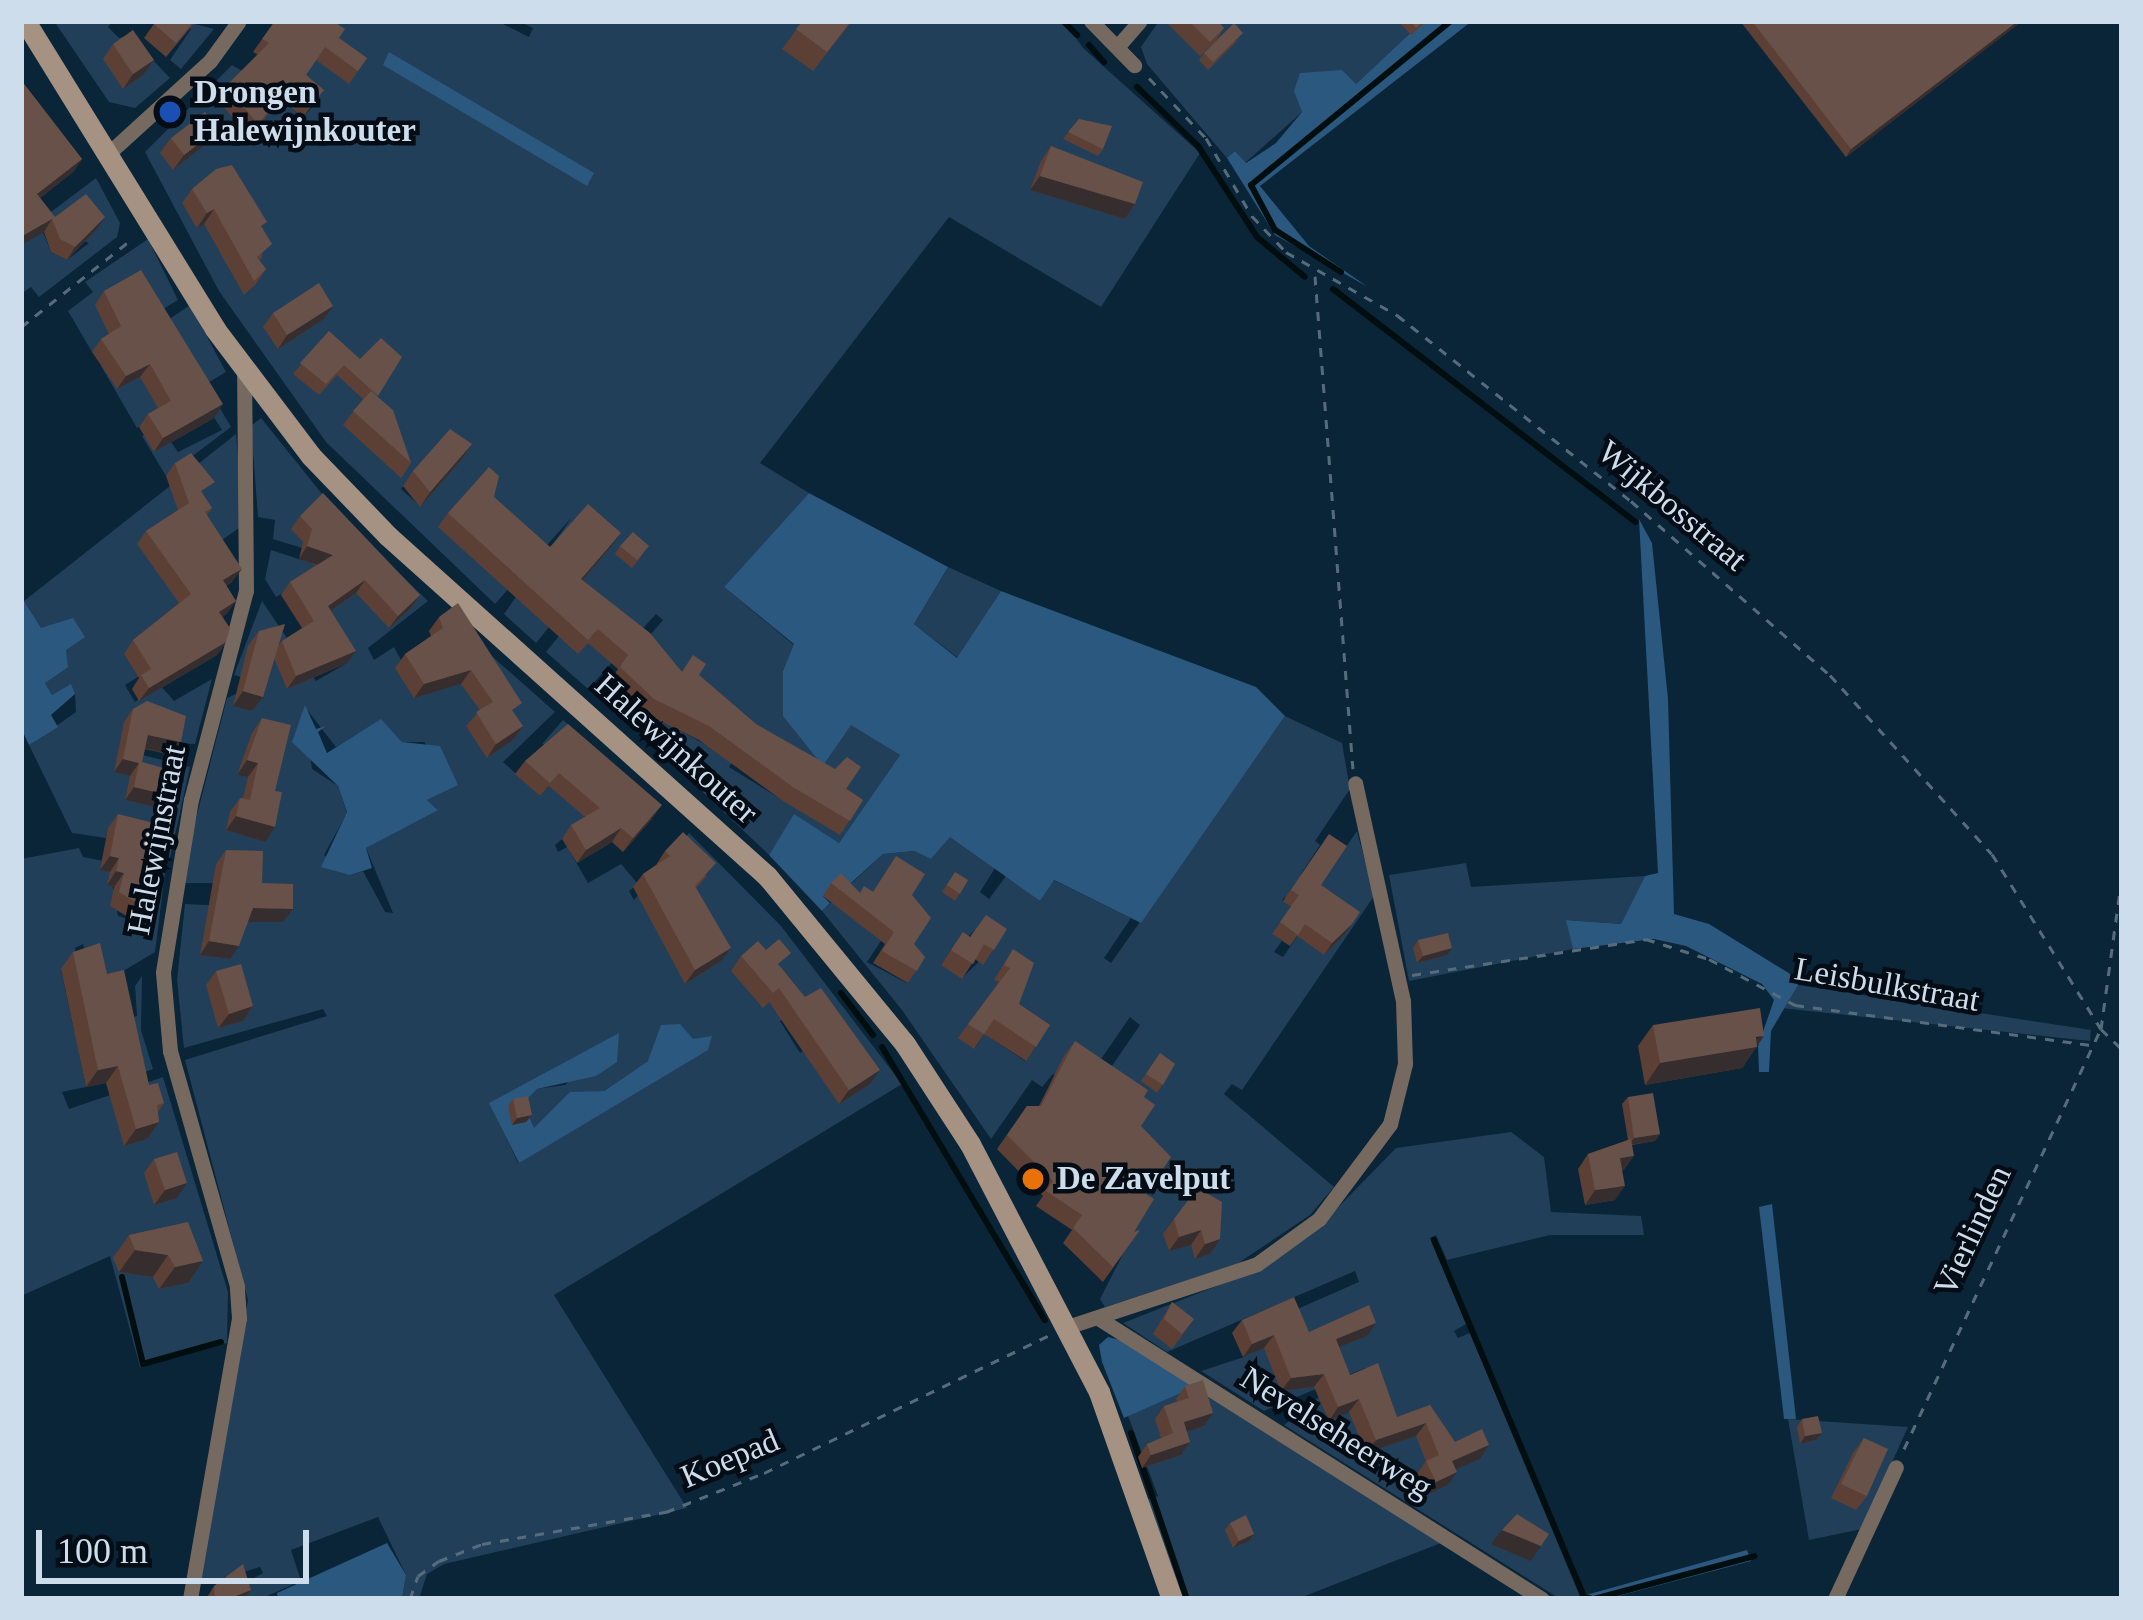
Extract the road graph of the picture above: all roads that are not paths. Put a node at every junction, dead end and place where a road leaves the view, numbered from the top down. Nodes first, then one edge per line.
1 (25, 21) edge
2 (239, 21) edge
3 (1091, 21) edge
4 (1140, 21) edge
5 (1118, 46) junction
6 (1134, 65) road end
7 (110, 152) junction
8 (244, 372) junction
9 (1354, 783) road end
10 (1098, 1318) junction
11 (1067, 1327) junction
12 (1895, 1467) road end
13 (190, 1599) edge
14 (1172, 1599) edge
15 (1542, 1599) edge
16 (1835, 1599) edge

1 - 7 street, Halewijnkouter
2 - 7 street
3 - 5 street
4 - 5 street
5 - 6 street
7 - 8 street, Halewijnkouter
8 - 11 street, Halewijnkouter
8 - 13 street, Halewijnstraat
9 - 10 street
10 - 11 street
10 - 15 street, Nevelseheerweg
11 - 14 street, Halewijnkouter
12 - 16 street

